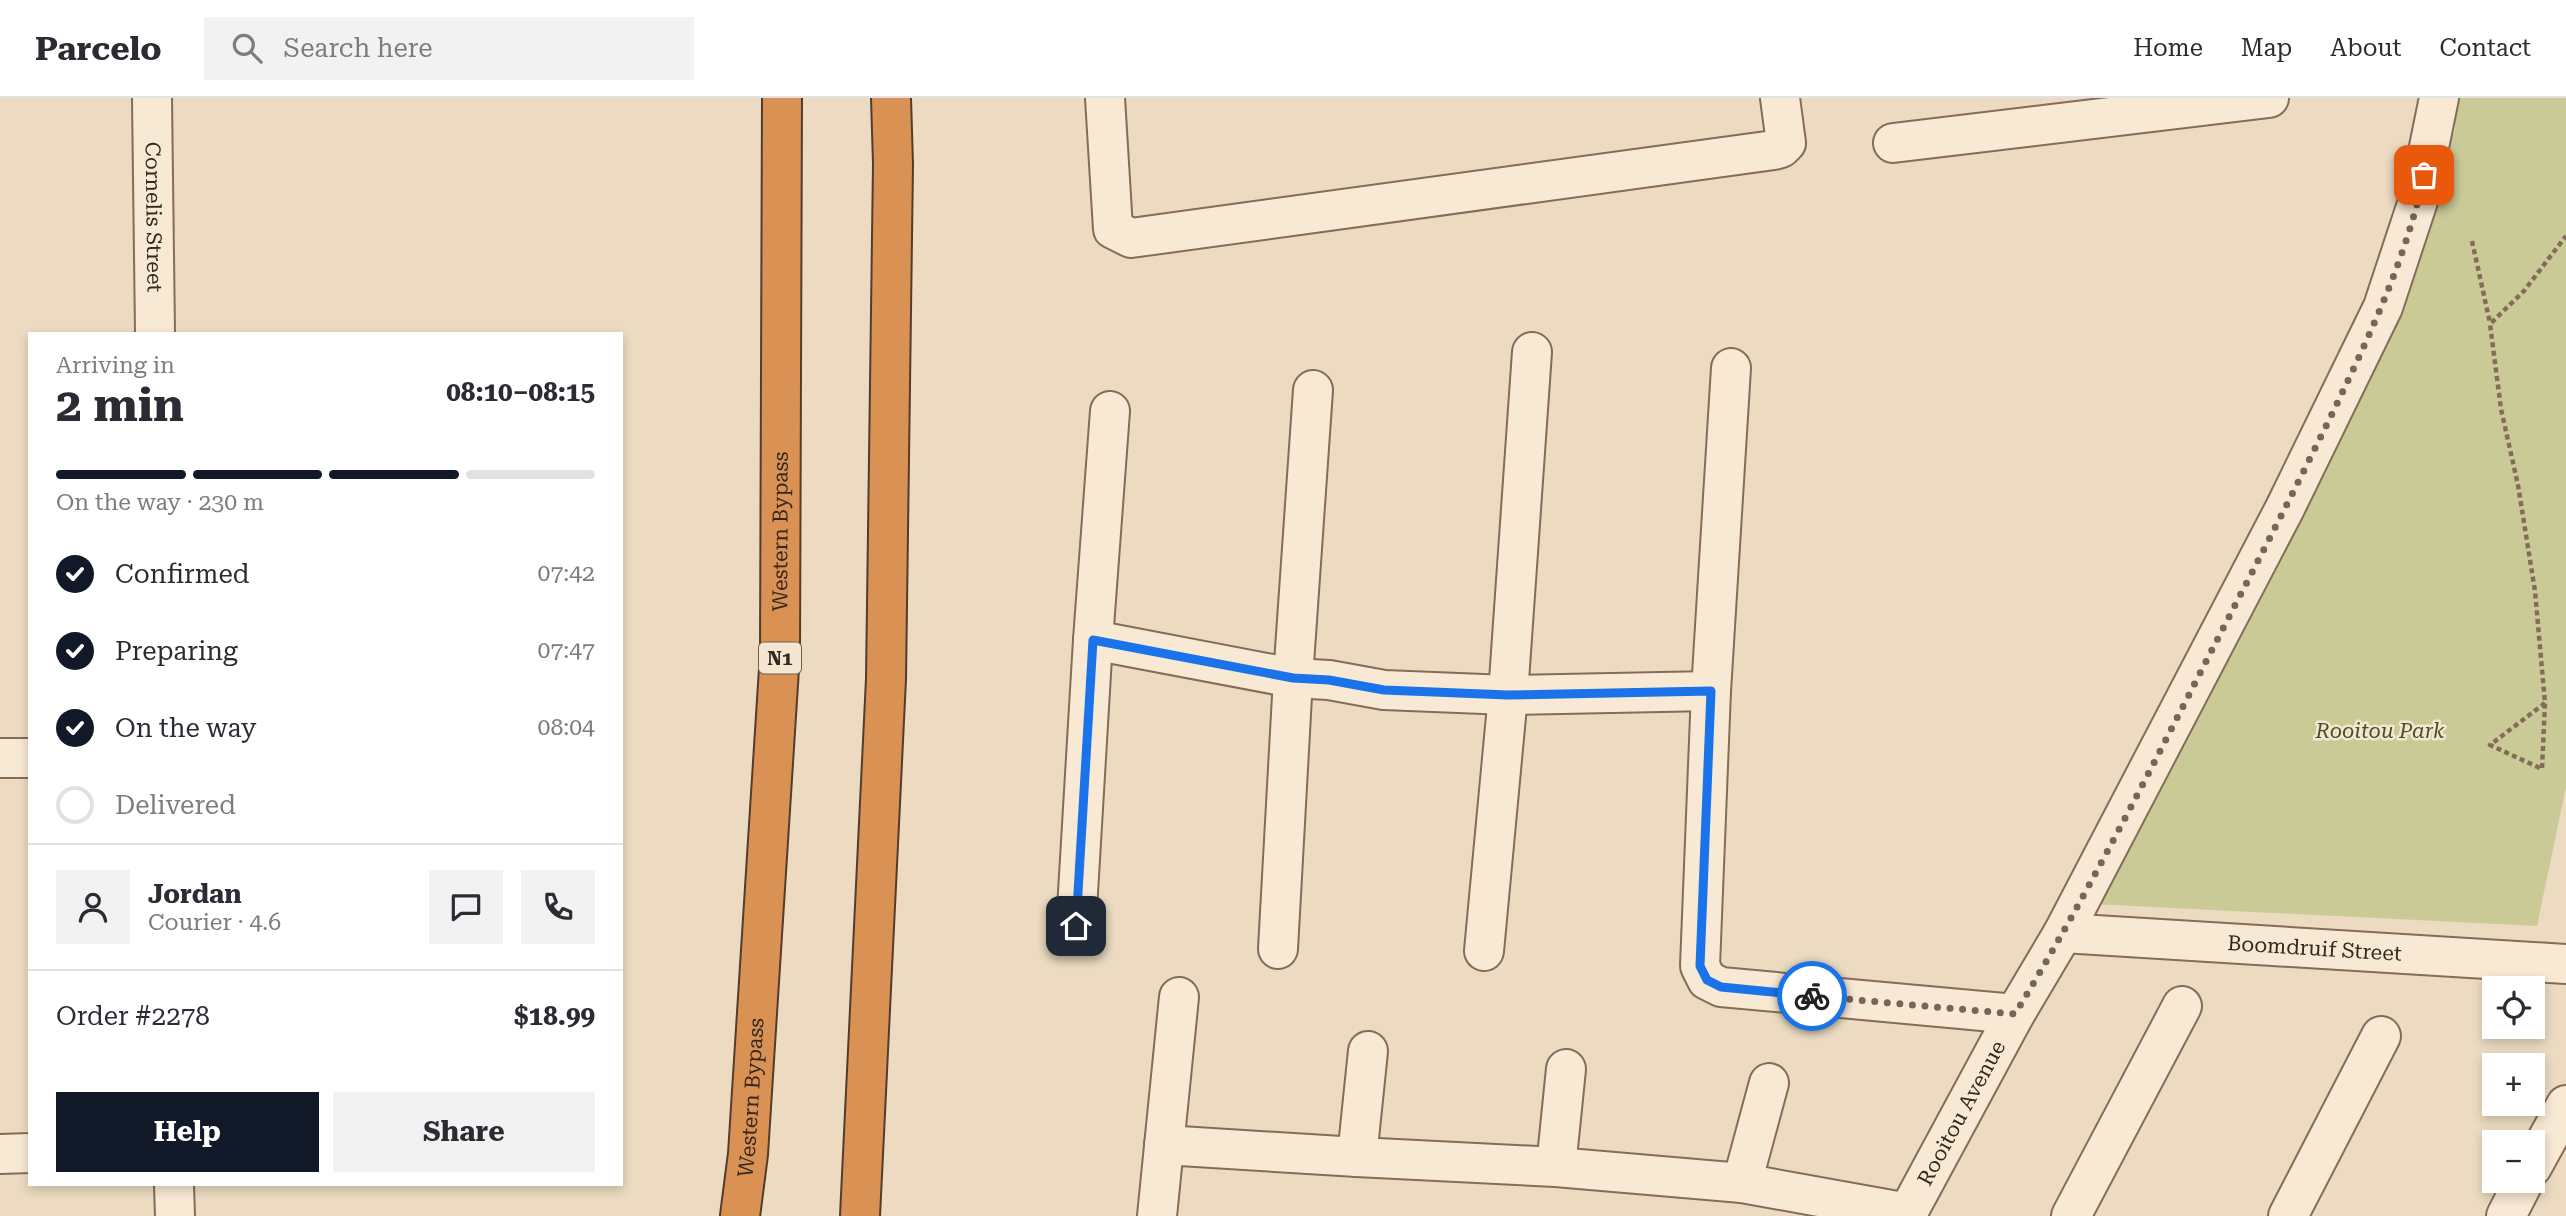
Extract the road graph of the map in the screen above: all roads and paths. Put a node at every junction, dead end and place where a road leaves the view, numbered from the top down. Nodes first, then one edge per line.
1 (152, 98) edge
2 (782, 98) edge
3 (891, 98) edge
4 (1105, 98) edge
5 (1780, 98) edge
6 (2269, 98) edge
7 (2439, 98) edge
8 (2166, 104) edge
9 (1893, 143) dead end
10 (2566, 236) edge
11 (2472, 241) dead end
12 (2490, 324) junction
13 (155, 332) edge
14 (1532, 352) dead end
15 (1731, 368) dead end
16 (1313, 390) dead end
17 (1111, 411) dead end
18 (1093, 640) junction
19 (1293, 678) junction
20 (1711, 691) junction
21 (1508, 695) junction
22 (2545, 703) junction
23 (0, 758) edge
24 (28, 758) edge
25 (1076, 926) dead end
26 (2063, 933) junction
27 (1278, 949) dead end
28 (1484, 951) dead end
29 (2566, 964) edge
30 (1179, 998) dead end
31 (2182, 1006) dead end
32 (2015, 1014) junction
33 (2381, 1036) dead end
34 (1368, 1051) dead end
35 (1566, 1069) dead end
36 (1769, 1083) dead end
37 (2566, 1105) edge
38 (2545, 1143) edge
39 (1164, 1144) junction
40 (28, 1153) edge
41 (0, 1154) edge
42 (1357, 1157) junction
43 (1556, 1167) junction
44 (1742, 1183) junction
45 (174, 1186) edge
46 (2518, 1193) edge
47 (1907, 1215) edge
48 (174, 1216) edge
49 (740, 1216) edge
50 (860, 1216) edge
51 (1157, 1216) edge
52 (2071, 1216) edge
53 (2288, 1216) edge
54 (2506, 1216) edge

1 - 13 street, Cornelis Street
2 - 49 highway, Western Bypass / N1
3 - 50 highway
4 - 5 street
6 - 8 street
7 - 26 street, Rooitou Avenue
8 - 9 street
10 - 12 path
11 - 12 path
12 - 22 path
14 - 21 street
15 - 20 street
16 - 19 street
17 - 18 street
18 - 19 street
18 - 25 street
19 - 21 street
19 - 27 street
20 - 21 street
20 - 32 street
21 - 28 street
22 - 22 path
23 - 24 street
26 - 29 street, Boomdruif Street
26 - 32 street, Rooitou Avenue
30 - 39 street
31 - 52 street
32 - 47 street, Rooitou Avenue
33 - 53 street
34 - 42 street
35 - 43 street
36 - 44 street
37 - 38 street
39 - 42 street
39 - 51 street
40 - 41 street
42 - 43 street
43 - 44 street
44 - 47 street
45 - 48 street
46 - 54 street

